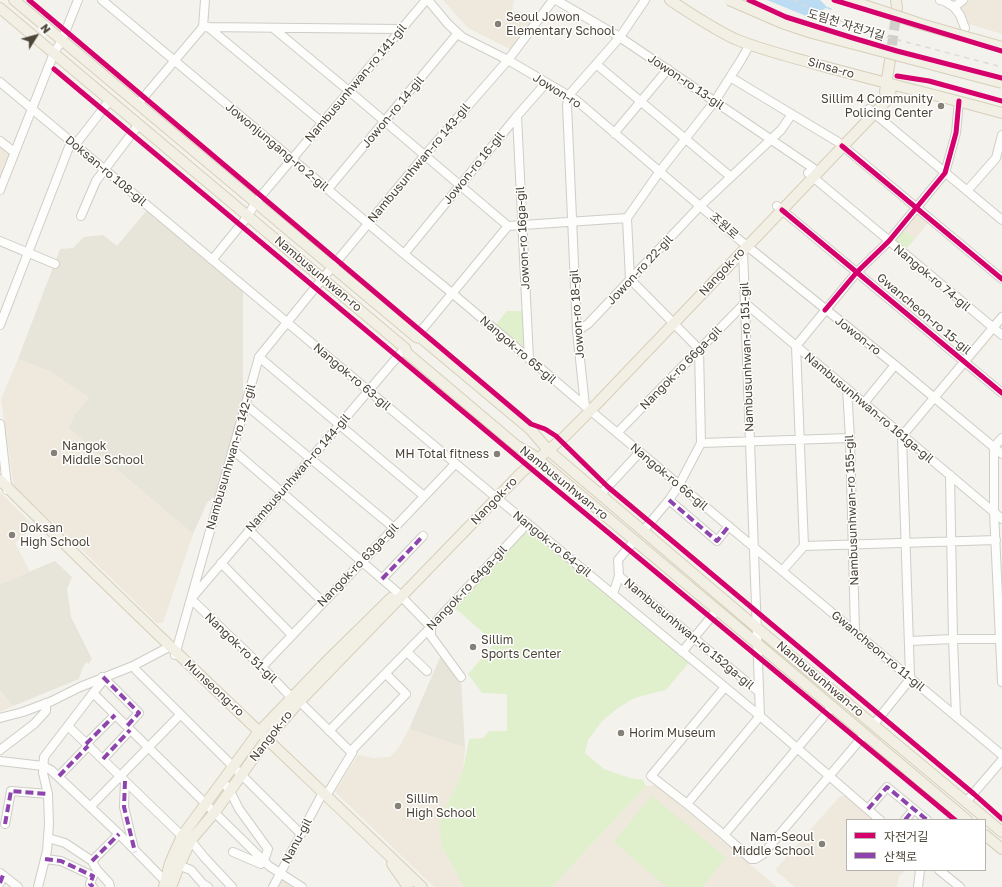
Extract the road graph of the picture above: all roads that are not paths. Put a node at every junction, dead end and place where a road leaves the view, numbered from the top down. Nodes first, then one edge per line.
1 (14, 0) edge
2 (78, 0) edge
3 (102, 0) edge
4 (205, 0) edge
5 (427, 0) edge
6 (554, 0) edge
7 (645, 0) edge
8 (670, 0) edge
9 (729, 0) edge
10 (849, 0) edge
11 (940, 0) edge
12 (963, 0) edge
13 (954, 7) junction
14 (0, 8) edge
15 (206, 27) junction
16 (273, 28) junction
17 (965, 28) dead end
18 (402, 29) junction
19 (458, 33) junction
20 (620, 37) junction
21 (62, 40) junction
22 (750, 44) junction
23 (1002, 47) edge
24 (54, 53) junction
25 (508, 60) junction
26 (890, 60) tunnel mouth
27 (175, 61) junction
28 (596, 64) junction
29 (668, 70) junction
30 (730, 77) junction
31 (0, 82) edge
32 (546, 83) junction
33 (1002, 83) edge
34 (889, 84) junction
35 (349, 91) junction
36 (569, 95) junction
37 (110, 100) junction
38 (641, 101) junction
39 (715, 101) junction
40 (959, 101) junction
41 (138, 104) junction
42 (32, 109) junction
43 (872, 112) junction
44 (1002, 113) edge
45 (792, 114) junction
46 (517, 116) junction
47 (385, 122) junction
48 (323, 123) junction
49 (139, 124) junction
50 (615, 134) junction
51 (1002, 135) edge
52 (685, 138) junction
53 (771, 140) junction
54 (0, 141) edge
55 (840, 144) junction
56 (75, 145) junction
57 (14, 152) junction
58 (425, 155) junction
59 (292, 159) junction
60 (999, 160) edge
61 (104, 169) junction
62 (660, 171) junction
63 (811, 172) junction
64 (944, 173) junction
65 (731, 177) junction
66 (460, 186) junction
67 (328, 189) junction
68 (0, 190) edge
69 (967, 191) junction
70 (255, 203) junction
71 (700, 206) junction
72 (916, 207) junction
73 (779, 208) junction
74 (81, 216) dead end
75 (248, 216) junction
76 (627, 218) junction
77 (1002, 220) edge
78 (572, 222) junction
79 (368, 224) junction
80 (522, 224) junction
81 (508, 226) junction
82 (0, 240) edge
83 (889, 241) junction
84 (744, 246) junction
85 (29, 252) junction
86 (404, 254) junction
87 (212, 260) junction
88 (55, 264) dead end
89 (332, 267) junction
90 (857, 272) junction
91 (322, 278) junction
92 (630, 279) junction
93 (1002, 279) edge
94 (452, 293) junction
95 (745, 303) junction
96 (825, 310) junction
97 (1002, 317) edge
98 (672, 320) junction
99 (286, 322) junction
100 (0, 325) edge
101 (993, 328) junction
102 (577, 331) junction
103 (1002, 335) edge
104 (416, 337) junction
105 (796, 346) junction
106 (406, 348) junction
107 (699, 349) junction
108 (260, 357) junction
109 (529, 359) junction
110 (965, 362) junction
111 (895, 365) junction
112 (847, 389) junction
113 (368, 391) junction
114 (1002, 393) edge
115 (934, 399) junction
116 (864, 403) junction
117 (246, 405) junction
118 (587, 408) junction
119 (0, 424) edge
120 (340, 425) junction
121 (617, 433) junction
122 (902, 436) junction
123 (850, 438) junction
124 (1002, 438) edge
125 (800, 439) junction
126 (750, 440) junction
127 (701, 443) junction
128 (546, 448) junction
129 (994, 448) junction
130 (233, 450) junction
131 (640, 452) junction
132 (1002, 454) edge
133 (534, 456) junction
134 (311, 459) junction
135 (455, 464) junction
136 (950, 475) junction
137 (679, 485) junction
138 (3, 487) edge
139 (282, 492) junction
140 (601, 494) junction
141 (424, 496) junction
142 (494, 496) junction
143 (669, 500) junction
144 (994, 512) junction
145 (1002, 519) edge
146 (527, 524) junction
147 (729, 526) junction
148 (394, 528) junction
149 (249, 530) junction
150 (644, 530) junction
151 (423, 536) dead end
152 (635, 540) junction
153 (996, 540) junction
154 (952, 541) junction
155 (905, 543) junction
156 (852, 545) junction
157 (804, 546) junction
158 (754, 547) junction
159 (362, 562) junction
160 (221, 563) junction
161 (782, 571) junction
162 (619, 576) junction
163 (382, 579) junction
164 (613, 594) junction
165 (400, 595) junction
166 (191, 599) junction
167 (323, 602) junction
168 (717, 610) junction
169 (431, 627) junction
170 (756, 627) junction
171 (855, 632) junction
172 (292, 635) junction
173 (694, 638) junction
174 (953, 639) junction
175 (1001, 639) edge
176 (910, 641) junction
177 (757, 642) junction
178 (172, 651) junction
179 (407, 652) junction
180 (682, 652) junction
181 (133, 666) junction
182 (262, 667) junction
183 (426, 671) dead end
184 (386, 674) junction
185 (910, 676) junction
186 (103, 677) junction
187 (461, 677) dead end
188 (1002, 682) edge
189 (725, 687) junction
190 (759, 692) junction
191 (93, 693) junction
192 (295, 700) junction
193 (46, 703) junction
194 (832, 707) junction
195 (180, 714) junction
196 (115, 715) junction
197 (760, 716) junction
198 (956, 716) junction
199 (0, 718) edge
200 (874, 724) junction
201 (68, 726) junction
202 (128, 728) junction
203 (329, 731) junction
204 (258, 732) junction
205 (865, 734) junction
206 (266, 740) junction
207 (87, 745) junction
208 (148, 747) junction
209 (797, 748) junction
210 (0, 750) edge
211 (352, 753) junction
212 (1002, 755) edge
213 (102, 759) junction
214 (1002, 760) edge
215 (0, 761) edge
216 (43, 766) junction
217 (233, 767) junction
218 (242, 775) junction
219 (59, 776) junction
220 (828, 776) junction
221 (122, 779) junction
222 (223, 782) junction
223 (230, 791) junction
224 (48, 794) junction
225 (322, 795) junction
226 (966, 802) junction
227 (207, 804) junction
228 (687, 804) junction
229 (90, 807) junction
230 (914, 809) junction
231 (868, 810) junction
232 (215, 812) junction
233 (954, 816) edge
234 (879, 819) edge
235 (906, 819) edge
236 (926, 819) edge
237 (964, 819) edge
238 (5, 824) dead end
239 (1002, 832) edge
240 (119, 834) junction
241 (301, 834) junction
242 (724, 835) junction
243 (986, 836) edge
244 (186, 837) junction
245 (48, 838) junction
246 (1002, 849) edge
247 (135, 852) junction
248 (233, 852) dead end
249 (45, 859) junction
250 (92, 861) junction
251 (264, 861) junction
252 (391, 863) junction
253 (175, 864) junction
254 (920, 871) edge
255 (940, 871) edge
256 (280, 873) junction
257 (1, 877) edge
258 (169, 886) edge
259 (18, 887) edge
260 (38, 887) edge
261 (93, 887) edge
262 (110, 887) edge
263 (208, 887) edge
264 (232, 887) edge
265 (273, 887) edge
266 (302, 887) edge
267 (408, 887) edge
268 (416, 887) edge
269 (422, 887) edge
270 (918, 887) edge
271 (960, 887) edge

1 - 21 main road, Nambusunhwan-ro
2 - 21 street
3 - 27 street, Jowonjungang-ro 2-gil
4 - 15 street
5 - 18 street, Nambusunhwan-ro 141-gil
5 - 19 street, Jowon-ro
6 - 20 street, Jowon-ro 13-gil
6 - 25 street, Nambusunhwan-ro 143-gil
7 - 20 street
8 - 22 main road, Sinsa-ro
9 - 33 main road, bridge
10 - 23 main road, bridge
11 - 13 street
12 - 13 street
13 - 17 street
14 - 24 main road, Nambusunhwan-ro
15 - 16 street
15 - 27 street
15 - 48 street
16 - 18 street
16 - 35 street
18 - 35 street, Nambusunhwan-ro 141-gil
19 - 25 street, Jowon-ro
19 - 47 street, Jowon-ro 14-gil
20 - 28 street
20 - 29 street, Jowon-ro 13-gil
21 - 24 street
21 - 41 main road, Nambusunhwan-ro
22 - 30 street
22 - 34 main road, Sinsa-ro
24 - 37 main road, Nambusunhwan-ro
24 - 42 street
25 - 32 street, Jowon-ro
25 - 58 street, Nambusunhwan-ro 143-gil
26 - 34 main road
27 - 41 street
27 - 59 street, Jowonjungang-ro 2-gil
28 - 36 street
28 - 38 street
29 - 38 street
29 - 39 street, Jowon-ro 13-gil
30 - 39 street
30 - 45 street
31 - 42 street, Doksan-ro 108-gil
32 - 36 street, Jowon-ro
32 - 46 street, Jowon-ro 16-gil
34 - 40 main road, Sinsa-ro
34 - 43 main road
35 - 47 street
35 - 48 street, Nambusunhwan-ro 141-gil
36 - 50 street, Jowon-ro
36 - 78 street, Jowon-ro 18-gil
37 - 49 main road, Nambusunhwan-ro
37 - 56 street
38 - 50 street
38 - 52 street
39 - 52 street
39 - 53 street, Jowon-ro 13-gil
40 - 44 main road, Sinsa-ro
40 - 64 street
41 - 70 main road, Nambusunhwan-ro
42 - 56 street, Doksan-ro 108-gil
42 - 57 street
43 - 55 main road
43 - 64 street
45 - 53 street, Jowon-ro 22-gil
45 - 55 street
46 - 66 street, Jowon-ro 16-gil
46 - 80 street, Jowon-ro 16ga-gil
47 - 58 street
47 - 67 street, Jowon-ro 14-gil
48 - 59 street, Nambusunhwan-ro 141-gil
49 - 61 street
49 - 75 main road, Nambusunhwan-ro
50 - 62 street, Jowon-ro
51 - 60 street
52 - 62 street
52 - 65 street
53 - 63 street, Jowon-ro 13-gil
53 - 65 street, Jowon-ro 22-gil
54 - 57 street
55 - 63 main road
55 - 72 street
56 - 61 street, Doksan-ro 108-gil
56 - 85 street
57 - 68 street
58 - 66 street
58 - 79 street, Nambusunhwan-ro 143-gil
59 - 67 street, Jowonjungang-ro 2-gil
59 - 70 street, Nambusunhwan-ro 141-gil
60 - 69 street
61 - 74 street
61 - 87 street, Doksan-ro 108-gil
62 - 71 street, Jowon-ro
62 - 76 street
63 - 73 main road
63 - 83 street, Nangok-ro 74-gil
64 - 69 street
64 - 72 street
65 - 71 street, Jowon-ro 22-gil
66 - 81 street
66 - 86 street, Jowon-ro 16-gil
67 - 79 street, Jowonjungang-ro 2-gil
69 - 77 street
70 - 75 street, Nambusunhwan-ro 141-gil
70 - 89 main road, Nambusunhwan-ro
71 - 84 street, 조원로
71 - 92 street, Jowon-ro 22-gil
72 - 83 street
72 - 93 street
73 - 84 main road, Nangok-ro
73 - 90 street, Gwancheon-ro 15-gil
75 - 87 street, Nambusunhwan-ro 141-gil
75 - 91 main road, Nambusunhwan-ro
76 - 78 street
76 - 92 street
78 - 80 street
78 - 102 street, Jowon-ro 18-gil
79 - 86 street, Jowonjungang-ro 2-gil
79 - 89 street, Nambusunhwan-ro 143-gil
80 - 81 street
80 - 109 street, Jowon-ro 16ga-gil
81 - 94 street
82 - 85 street
83 - 90 street
83 - 101 street, Nangok-ro 74-gil
84 - 95 street, Nambusunhwan-ro 151-gil
84 - 96 street, Jowon-ro
84 - 98 main road, Nangok-ro
85 - 88 street
85 - 100 street
86 - 94 street, Jowonjungang-ro 2-gil
87 - 99 street, Nangok-ro 63-gil
89 - 91 street, Nambusunhwan-ro 143-gil
89 - 104 main road, Nambusunhwan-ro
90 - 96 street
90 - 110 street, Gwancheon-ro 15-gil
91 - 99 street, Nambusunhwan-ro 142-gil
91 - 106 main road, Nambusunhwan-ro
92 - 98 street
92 - 102 street, Jowon-ro 22-gil
94 - 104 street
94 - 109 street, Nangok-ro 65-gil
95 - 105 street, Nambusunhwan-ro 161ga-gil
95 - 107 street, Nangok-ro 66ga-gil
95 - 126 street, Nambusunhwan-ro 151-gil
96 - 105 street
96 - 111 street, Jowon-ro
97 - 101 street
98 - 107 street
98 - 118 main road, Nangok-ro
99 - 108 street, Nambusunhwan-ro 142-gil
99 - 113 street, Nangok-ro 63-gil
101 - 103 street, Nangok-ro 74-gil
101 - 110 street
102 - 118 street, Jowon-ro 18-gil
104 - 128 main road, Nambusunhwan-ro
105 - 112 street, Nambusunhwan-ro 161ga-gil
105 - 125 street
106 - 113 street, Nambusunhwan-ro 144-gil
106 - 133 main road, Nambusunhwan-ro
107 - 121 street, Nangok-ro 66ga-gil
107 - 127 street
108 - 117 street, Nambusunhwan-ro 142-gil
108 - 120 street
109 - 118 street, Nangok-ro 65-gil
110 - 114 street, Gwancheon-ro 15-gil
110 - 115 street
111 - 115 street, Jowon-ro
111 - 116 street
112 - 116 street, Nambusunhwan-ro 161ga-gil
112 - 123 street, Nambusunhwan-ro 155-gil
113 - 120 street, Nambusunhwan-ro 144-gil
113 - 135 street, Nangok-ro 63-gil
115 - 122 street
115 - 129 street, Jowon-ro
116 - 122 street, Nambusunhwan-ro 161ga-gil
117 - 130 street, Nambusunhwan-ro 142-gil
117 - 134 street
118 - 121 street, Nangok-ro 66-gil
118 - 128 main road, Nangok-ro
119 - 138 street, Munseong-ro
120 - 134 street, Nambusunhwan-ro 144-gil
120 - 141 street
121 - 131 street, Nangok-ro 66-gil
122 - 136 street, Nambusunhwan-ro 161ga-gil
122 - 155 street
123 - 125 street, Nambusunhwan-ro 151-gil
123 - 156 street, Nambusunhwan-ro 155-gil
124 - 129 street
125 - 126 street, Nambusunhwan-ro 151-gil
125 - 157 street
126 - 127 street, Nambusunhwan-ro 151-gil
126 - 158 street, Nambusunhwan-ro 151-gil
127 - 137 street
128 - 133 main road, Nangok-ro
128 - 140 main road, Nambusunhwan-ro
129 - 132 street, Jowon-ro
129 - 144 street
130 - 139 street
130 - 166 street, Nambusunhwan-ro 142-gil
131 - 137 street, Nangok-ro 66-gil
131 - 140 street, Nambusunhwan-ro
133 - 142 main road, Nangok-ro
133 - 152 main road, Nambusunhwan-ro
134 - 139 street, Nambusunhwan-ro 144-gil
134 - 148 street
135 - 141 street, Nangok-ro 63ga-gil
135 - 142 street, Nangok-ro 63-gil
136 - 144 street, Nambusunhwan-ro 161ga-gil
136 - 154 street
137 - 143 street
137 - 147 street, Nangok-ro 66-gil
138 - 178 main road, Munseong-ro
139 - 149 street, Nambusunhwan-ro 144-gil
139 - 159 street
140 - 150 main road, Nambusunhwan-ro
141 - 148 street, Nangok-ro 63ga-gil
142 - 146 street, Nangok-ro 64-gil
142 - 165 main road, Nangok-ro
143 - 147 street
143 - 150 street
144 - 145 street, Nambusunhwan-ro 161ga-gil
144 - 153 street
146 - 164 street, Nangok-ro 64-gil
146 - 169 street, Nangok-ro 64ga-gil
147 - 158 street, Nangok-ro 66-gil
148 - 159 street, Nangok-ro 63ga-gil
149 - 160 street, Nambusunhwan-ro 144-gil
149 - 167 street
150 - 170 main road, Nambusunhwan-ro
151 - 163 street
152 - 162 street
152 - 168 main road, Nambusunhwan-ro
153 - 154 street
153 - 175 street
154 - 155 street
154 - 174 street
155 - 156 street
155 - 176 street
156 - 157 street
156 - 171 street, Nambusunhwan-ro 155-gil
157 - 161 street
158 - 161 street, Gwancheon-ro 11-gil
158 - 170 street, Nambusunhwan-ro 151-gil
159 - 163 street
159 - 167 street, Nangok-ro 63ga-gil
160 - 166 street, Nambusunhwan-ro 144-gil
160 - 172 street
161 - 171 street, Gwancheon-ro 11-gil
162 - 164 street
162 - 173 street, Nambusunhwan-ro 152ga-gil
163 - 165 street
164 - 180 street, Nangok-ro 64-gil
165 - 169 street
165 - 192 main road, Nangok-ro
166 - 178 street, Nambusunhwan-ro 142-gil
166 - 182 street, Nangok-ro 51-gil
167 - 172 street, Nangok-ro 63ga-gil
168 - 173 street
168 - 177 main road, Nambusunhwan-ro
169 - 179 street, Nangok-ro 64ga-gil
169 - 187 street
170 - 177 street, Nambusunhwan-ro 151-gil
170 - 200 main road, Nambusunhwan-ro
171 - 185 street, Gwancheon-ro 11-gil
172 - 182 street, Nangok-ro 63ga-gil
173 - 180 street
173 - 190 street, Nambusunhwan-ro 152ga-gil
174 - 175 street
174 - 176 street
174 - 198 street
175 - 188 street
176 - 185 street
177 - 190 street, Nambusunhwan-ro 151-gil
177 - 194 main road, Nambusunhwan-ro
178 - 181 street
178 - 204 main road, Munseong-ro
179 - 183 street
179 - 184 street, Nangok-ro 64ga-gil
180 - 189 street, Nangok-ro 64-gil
181 - 186 street
181 - 195 street
182 - 192 street, Nangok-ro 51-gil
184 - 203 street, Nangok-ro 64ga-gil
184 - 211 street, Nanu-gil
185 - 198 street, Gwancheon-ro 11-gil
185 - 200 street
186 - 191 street
186 - 193 street
186 - 202 street
189 - 197 street, Nangok-ro 64-gil
189 - 228 street
190 - 197 street, Nambusunhwan-ro 151-gil
191 - 196 street
191 - 201 street
192 - 203 street, Nangok-ro 51-gil
192 - 204 main road, Nangok-ro
192 - 206 main road, Nangok-ro
193 - 199 street
193 - 210 street
194 - 205 main road, Nambusunhwan-ro
194 - 209 street
195 - 208 street
195 - 217 street
196 - 202 street
196 - 207 street
197 - 209 street, Nangok-ro 64-gil
197 - 228 street
198 - 212 street, Gwancheon-ro 11-gil
200 - 226 main road, Nambusunhwan-ro
201 - 207 street
201 - 216 street
202 - 208 street
202 - 213 street
203 - 211 street, Nangok-ro 51-gil
204 - 206 main road, Munseong-ro
204 - 217 main road, Nangok-ro
205 - 220 street
205 - 233 main road, Nambusunhwan-ro
206 - 218 main road, Nangok-ro
206 - 225 main road, Munseong-ro
207 - 213 street
207 - 219 street
208 - 221 street
208 - 227 street
209 - 220 street, Nangok-ro 64-gil
209 - 242 street
211 - 225 street, Nanu-gil
213 - 221 street
214 - 226 street
215 - 216 street
216 - 219 street
216 - 224 street
217 - 218 street
217 - 222 main road, Nangok-ro
218 - 223 main road, Nangok-ro
218 - 241 street
219 - 229 street
220 - 231 street, Nangok-ro 64-gil
220 - 242 street
221 - 229 street
221 - 244 street
221 - 247 street
222 - 223 street
222 - 227 main road, Nangok-ro
223 - 232 main road, Nangok-ro
223 - 251 street
224 - 238 street
224 - 245 street
225 - 241 street, Nanu-gil
225 - 252 main road, Munseong-ro
225 - 269 main road, Munseong-ro
226 - 239 main road, Nambusunhwan-ro
227 - 232 street
227 - 244 main road, Nangok-ro
228 - 242 street
229 - 240 street
230 - 231 street
230 - 235 street
230 - 236 street
231 - 234 street, Nangok-ro 64-gil
232 - 244 main road, Nangok-ro
232 - 251 street
233 - 237 main road, Nambusunhwan-ro
240 - 247 street
240 - 250 street
241 - 256 street, Nanu-gil
243 - 246 main road
244 - 253 main road, Nangok-ro
244 - 264 street
245 - 249 street
245 - 250 street
247 - 258 street
248 - 251 street
249 - 260 street
249 - 261 street
250 - 262 street
251 - 256 street
252 - 267 main road
252 - 268 main road, Munseong-ro
253 - 258 main road, Nangok-ro
253 - 263 street
254 - 270 street
255 - 271 street
256 - 265 street, Nanu-gil
256 - 266 street
257 - 259 street

